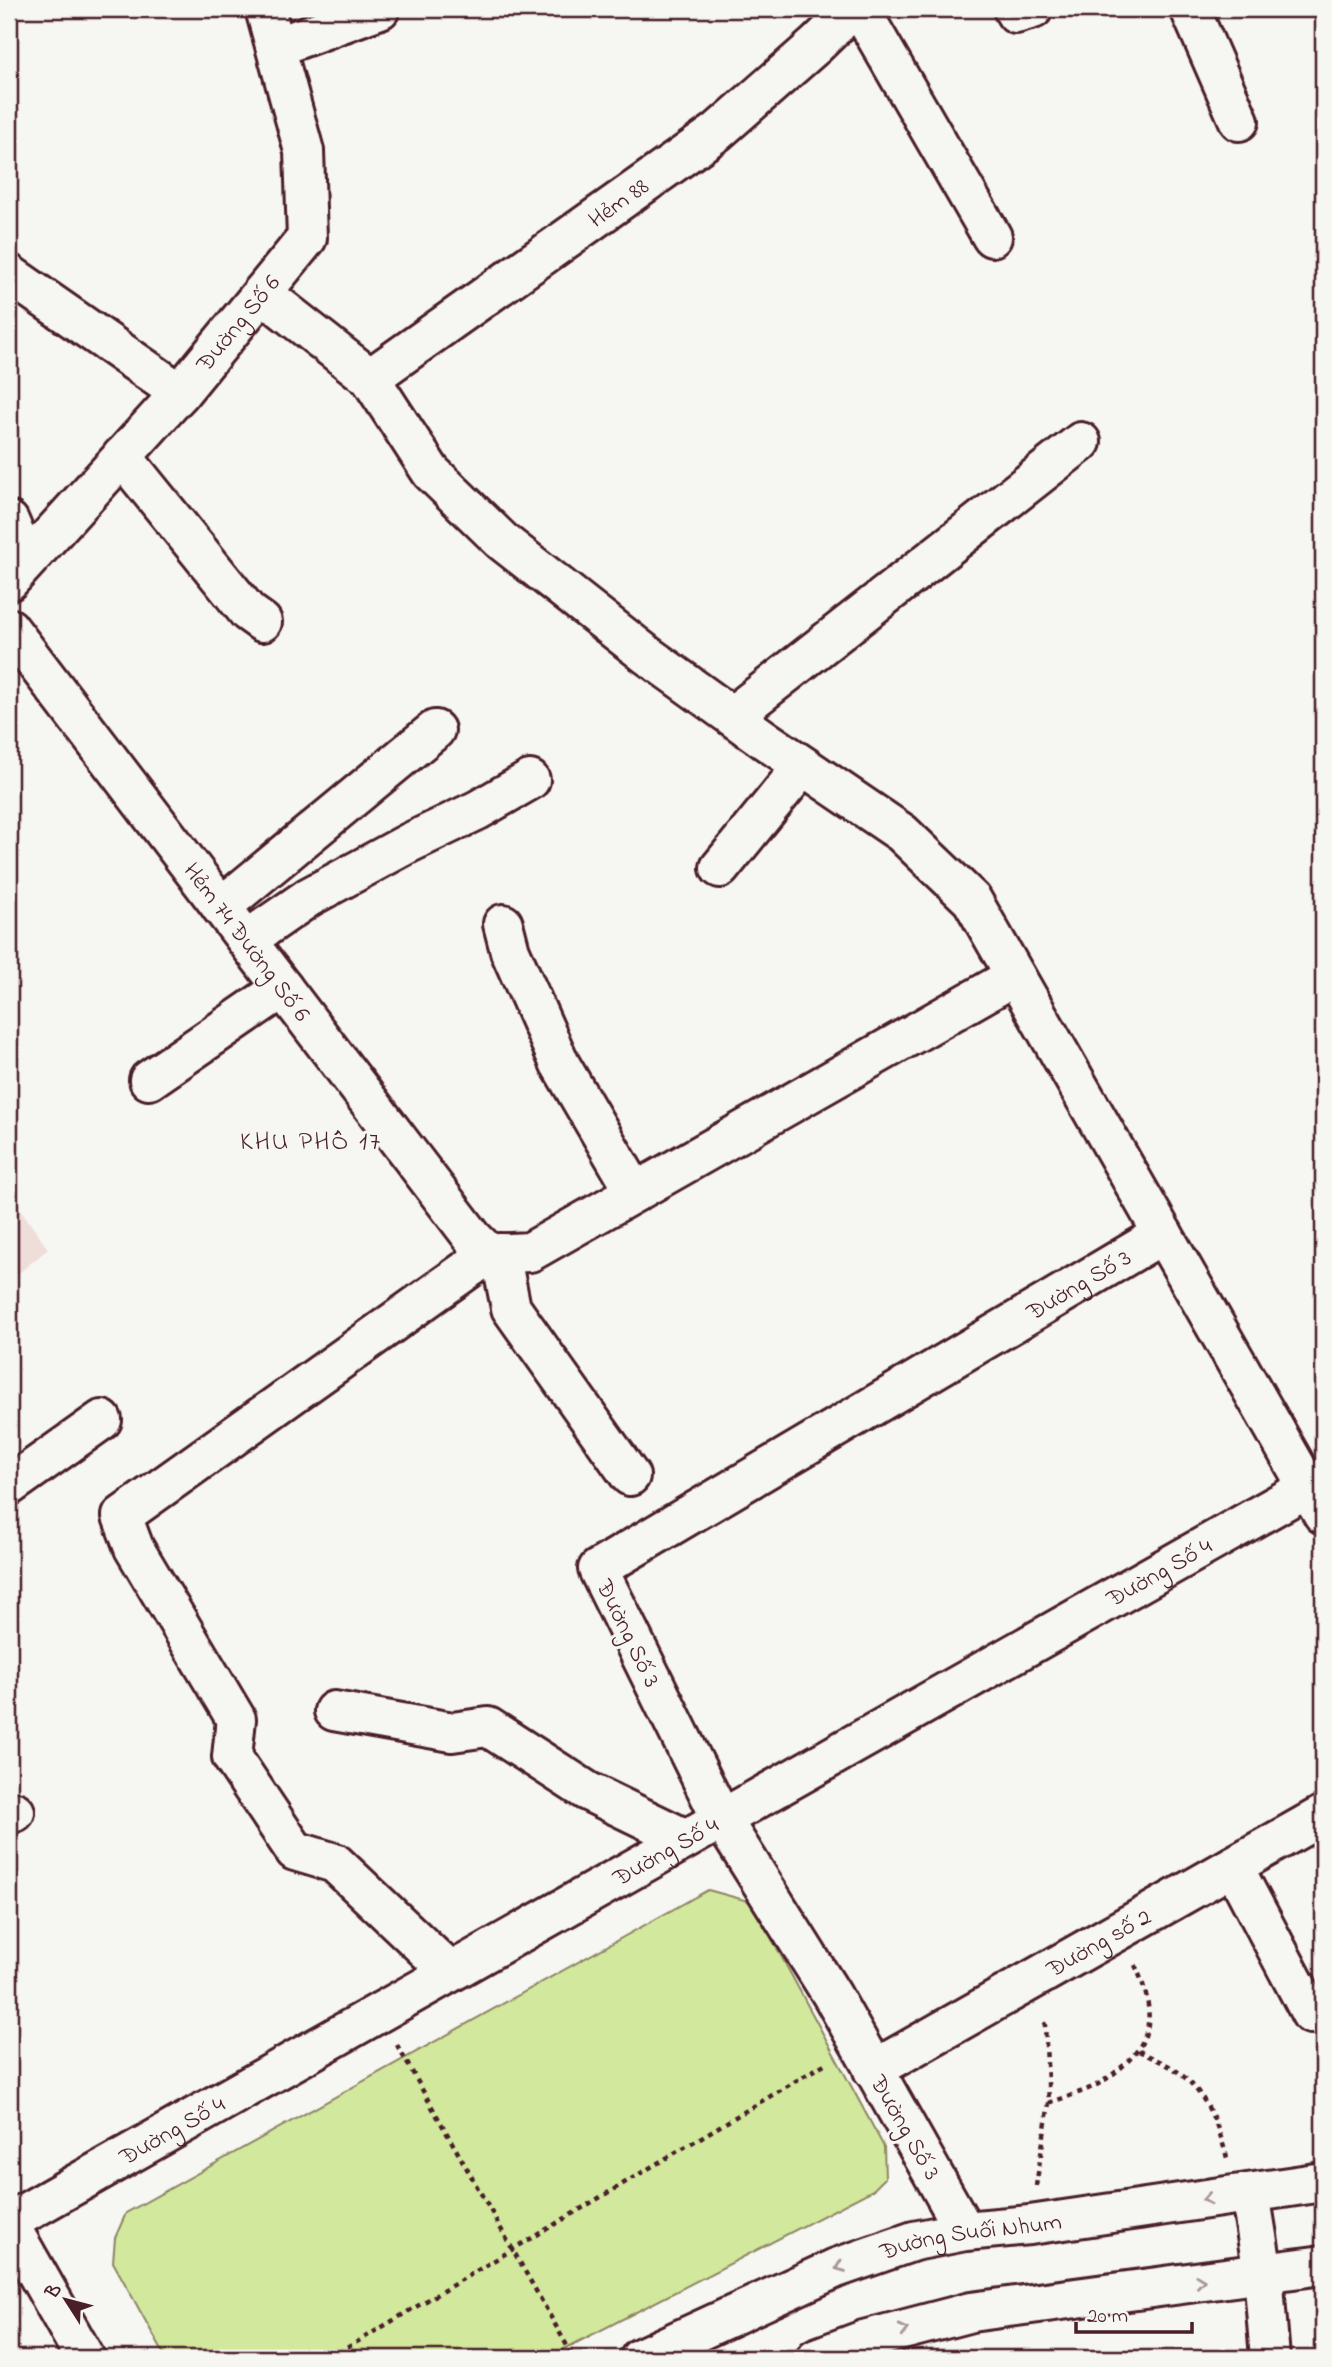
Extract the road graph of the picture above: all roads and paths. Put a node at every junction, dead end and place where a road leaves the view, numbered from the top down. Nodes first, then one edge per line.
1 (265, 9) edge
2 (380, 9) edge
3 (853, 9) edge
4 (860, 9) edge
5 (1013, 9) edge
6 (1033, 9) edge
7 (1190, 9) edge
8 (276, 47) junction
9 (1239, 121) dead end
10 (992, 237) dead end
11 (9, 274) edge
12 (262, 293) junction
13 (370, 379) junction
14 (180, 393) junction
15 (1081, 442) dead end
16 (122, 456) junction
17 (9, 521) edge
18 (17, 571) edge
19 (262, 622) dead end
20 (9, 628) edge
21 (732, 716) junction
22 (435, 730) dead end
23 (803, 766) junction
24 (530, 780) dead end
25 (720, 868) dead end
26 (221, 907) junction
27 (503, 925) dead end
28 (247, 940) junction
29 (1015, 976) junction
30 (283, 988) junction
31 (149, 1080) dead end
32 (635, 1192) junction
33 (1163, 1234) junction
34 (495, 1254) junction
35 (102, 1420) dead end
36 (630, 1476) dead end
37 (9, 1486) edge
38 (1318, 1494) edge
39 (334, 1711) dead end
40 (1323, 1815) edge
41 (722, 1818) junction
42 (686, 1839) junction
43 (1233, 1866) junction
44 (1114, 1934) junction
45 (450, 1972) junction
46 (1027, 1983) junction
47 (378, 2013) junction
48 (1311, 2014) dead end
49 (1139, 2051) junction
50 (866, 2057) junction
51 (1049, 2103) junction
52 (1323, 2182) edge
53 (1244, 2194) junction
54 (9, 2223) edge
55 (1030, 2225) junction
56 (965, 2231) junction
57 (514, 2249) junction
58 (1323, 2265) edge
59 (1263, 2273) junction
60 (85, 2358) edge
61 (330, 2358) edge
62 (574, 2358) edge
63 (640, 2358) edge
64 (816, 2358) edge
65 (1270, 2358) edge

1 - 8 street, Đường Số 6
2 - 8 street
3 - 13 street, Hẻm 88
4 - 10 street
5 - 6 street
7 - 9 street
8 - 12 street, Đường Số 6
11 - 14 street
12 - 13 street
12 - 14 street, Đường Số 6
13 - 21 street
14 - 16 street, Đường Số 6
15 - 21 street
16 - 18 street, Đường Số 6
16 - 19 street
17 - 18 street
20 - 26 street, Hẻm 74 Đường Số 6
21 - 23 street
22 - 26 street
23 - 25 street
23 - 29 street
24 - 28 street
26 - 28 street, Hẻm 74 Đường Số 6
27 - 32 street
28 - 30 street, Hẻm 74 Đường Số 6
29 - 32 street
29 - 33 street
30 - 31 street
30 - 34 street, Hẻm 74 Đường Số 6
32 - 34 street
33 - 38 street
33 - 41 street, Đường Số 3
34 - 36 street
34 - 45 street
35 - 37 street
38 - 41 street, Đường Số 4
39 - 42 street
40 - 43 street, Đường số 2
41 - 42 street, Đường Số 4
41 - 50 street, Đường Số 3
42 - 45 street, Đường Số 4
43 - 44 street, Đường số 2
43 - 48 street
44 - 46 street, Đường số 2
44 - 49 path
45 - 47 street, Đường Số 4
46 - 50 street, Đường số 2
46 - 51 path
47 - 54 street, Đường Số 4
47 - 57 path
49 - 51 path
49 - 53 path
50 - 56 street, Đường Số 3
50 - 57 path
51 - 55 path
52 - 53 street, Đường Suối Nhum
53 -> 55 street, Đường Suối Nhum
53 - 59 street
54 - 60 street
55 - 56 street, Đường Suối Nhum
56 -> 63 street, Đường Suối Nhum
57 - 61 path
57 - 62 path
58 - 59 street
64 -> 59 street
59 - 65 street

